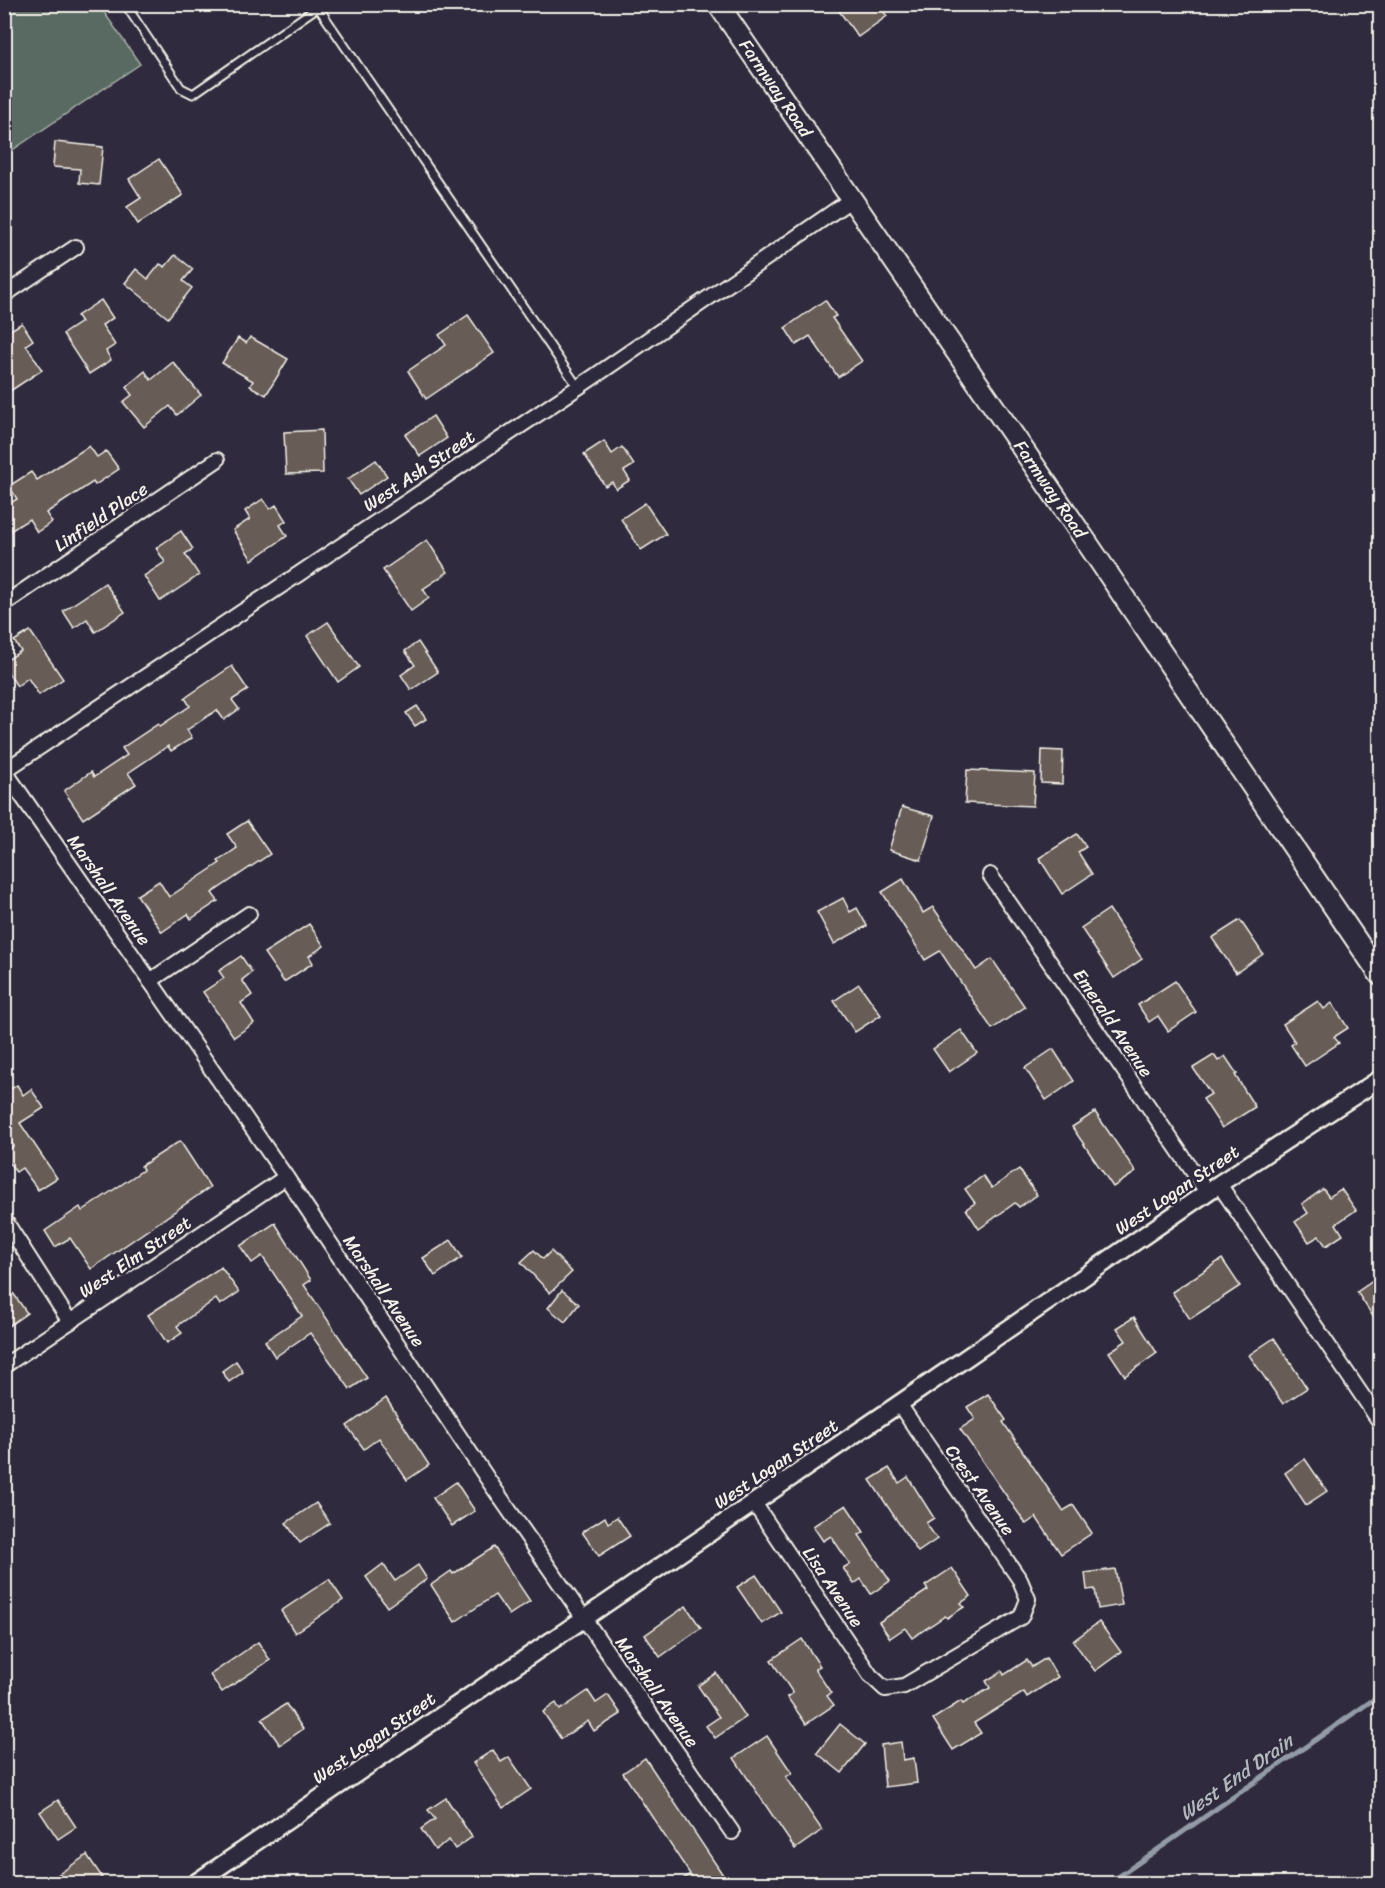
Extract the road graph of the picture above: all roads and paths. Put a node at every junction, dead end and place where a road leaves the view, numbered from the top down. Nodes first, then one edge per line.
1 (125, 4) edge
2 (718, 4) edge
3 (317, 6) edge
4 (852, 199) junction
5 (76, 247) dead end
6 (4, 295) edge
7 (578, 387) junction
8 (217, 460) dead end
9 (4, 604) edge
10 (5, 771) edge
11 (990, 874) dead end
12 (249, 914) dead end
13 (1380, 975) edge
14 (150, 981) junction
15 (1380, 1079) edge
16 (285, 1177) junction
17 (1213, 1188) junction
18 (4, 1219) edge
19 (70, 1322) junction
20 (4, 1366) edge
21 (899, 1404) junction
22 (1380, 1422) edge
23 (754, 1503) junction
24 (583, 1618) junction
25 (885, 1689) joint
26 (732, 1832) dead end
27 (194, 1884) edge

1 - 3 lane
2 - 4 main road, Farmway Road
3 - 7 lane
4 - 7 street, West Ash Street
4 - 13 main road, Farmway Road
5 - 6 street
7 - 10 street, West Ash Street
8 - 9 street, Linfield Place
10 - 14 street, Marshall Avenue
11 - 17 street, Emerald Avenue
12 - 14 street
14 - 16 street, Marshall Avenue
15 - 17 street, West Logan Street
16 - 19 street, West Elm Street
16 - 24 street, Marshall Avenue
17 - 21 street, West Logan Street
17 - 22 street, Emerald Avenue
18 - 19 street
19 - 20 street, West Elm Street
21 - 23 street, West Logan Street
21 - 25 street, Crest Avenue
23 - 24 street, West Logan Street
23 - 25 street, Lisa Avenue
24 - 26 street, Marshall Avenue
24 - 27 street, West Logan Street

